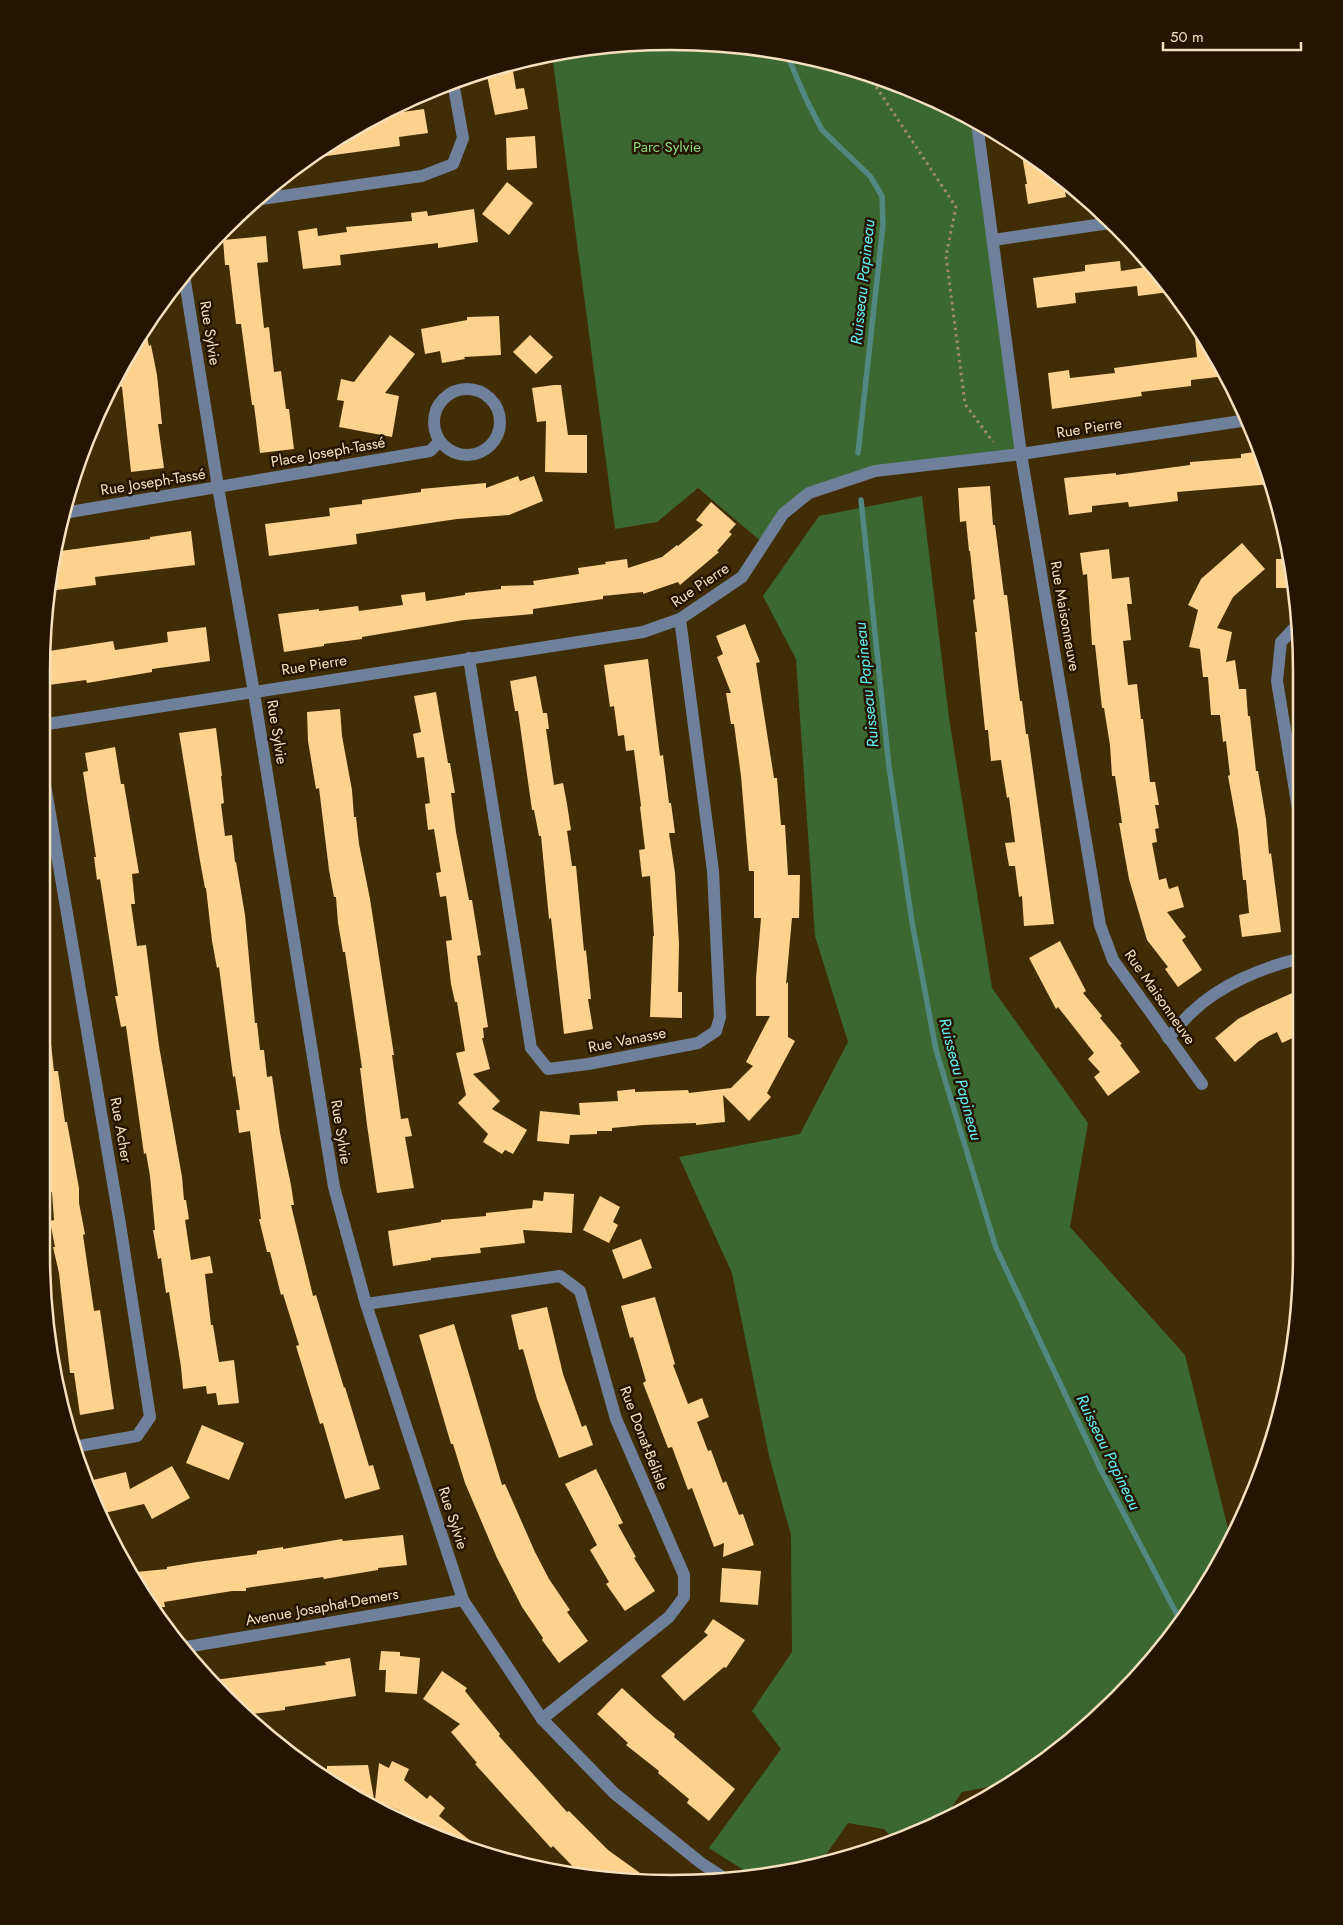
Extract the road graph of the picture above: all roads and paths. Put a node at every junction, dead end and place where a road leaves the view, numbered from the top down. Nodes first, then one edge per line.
1 (873, 84) edge
2 (454, 90) edge
3 (978, 131) edge
4 (269, 198) edge
5 (1103, 224) edge
6 (993, 240) junction
7 (186, 284) edge
8 (1240, 421) edge
9 (439, 442) junction
10 (1021, 454) junction
11 (1004, 456) junction
12 (218, 488) junction
13 (71, 512) edge
14 (680, 619) junction
15 (1292, 630) edge
16 (469, 658) junction
17 (254, 691) junction
18 (50, 724) edge
19 (1293, 778) edge
20 (50, 815) edge
21 (1293, 960) edge
22 (1168, 1038) junction
23 (1202, 1084) dead end
24 (366, 1304) junction
25 (81, 1446) edge
26 (463, 1600) junction
27 (190, 1646) edge
28 (542, 1719) junction
29 (717, 1874) edge

1 - 11 path
2 - 4 street
3 - 6 street, Rue Maisonneuve
5 - 6 street
6 - 10 street, Rue Maisonneuve
7 - 12 street, Rue Sylvie
8 - 10 street, Rue Pierre
9 - 9 street
9 - 12 street, Place Joseph-Tassé
10 - 11 street, Rue Pierre
10 - 22 street, Rue Maisonneuve
11 - 14 street, Rue Pierre
12 - 13 street, Rue Joseph-Tassé
12 - 17 street, Rue Sylvie
14 - 16 street, Rue Pierre
14 - 16 street, Rue Vanasse
15 - 19 street
16 - 17 street, Rue Pierre
17 - 18 street, Rue Pierre
17 - 24 street, Rue Sylvie
20 - 25 street, Rue Acher
21 - 22 street
22 - 23 street, Rue Maisonneuve
24 - 26 street, Rue Sylvie
24 - 28 street, Rue Donat-Bélisle
26 - 27 street, Avenue Josaphat-Demers
26 - 28 street, Rue Sylvie
28 - 29 street, Rue Sylvie

